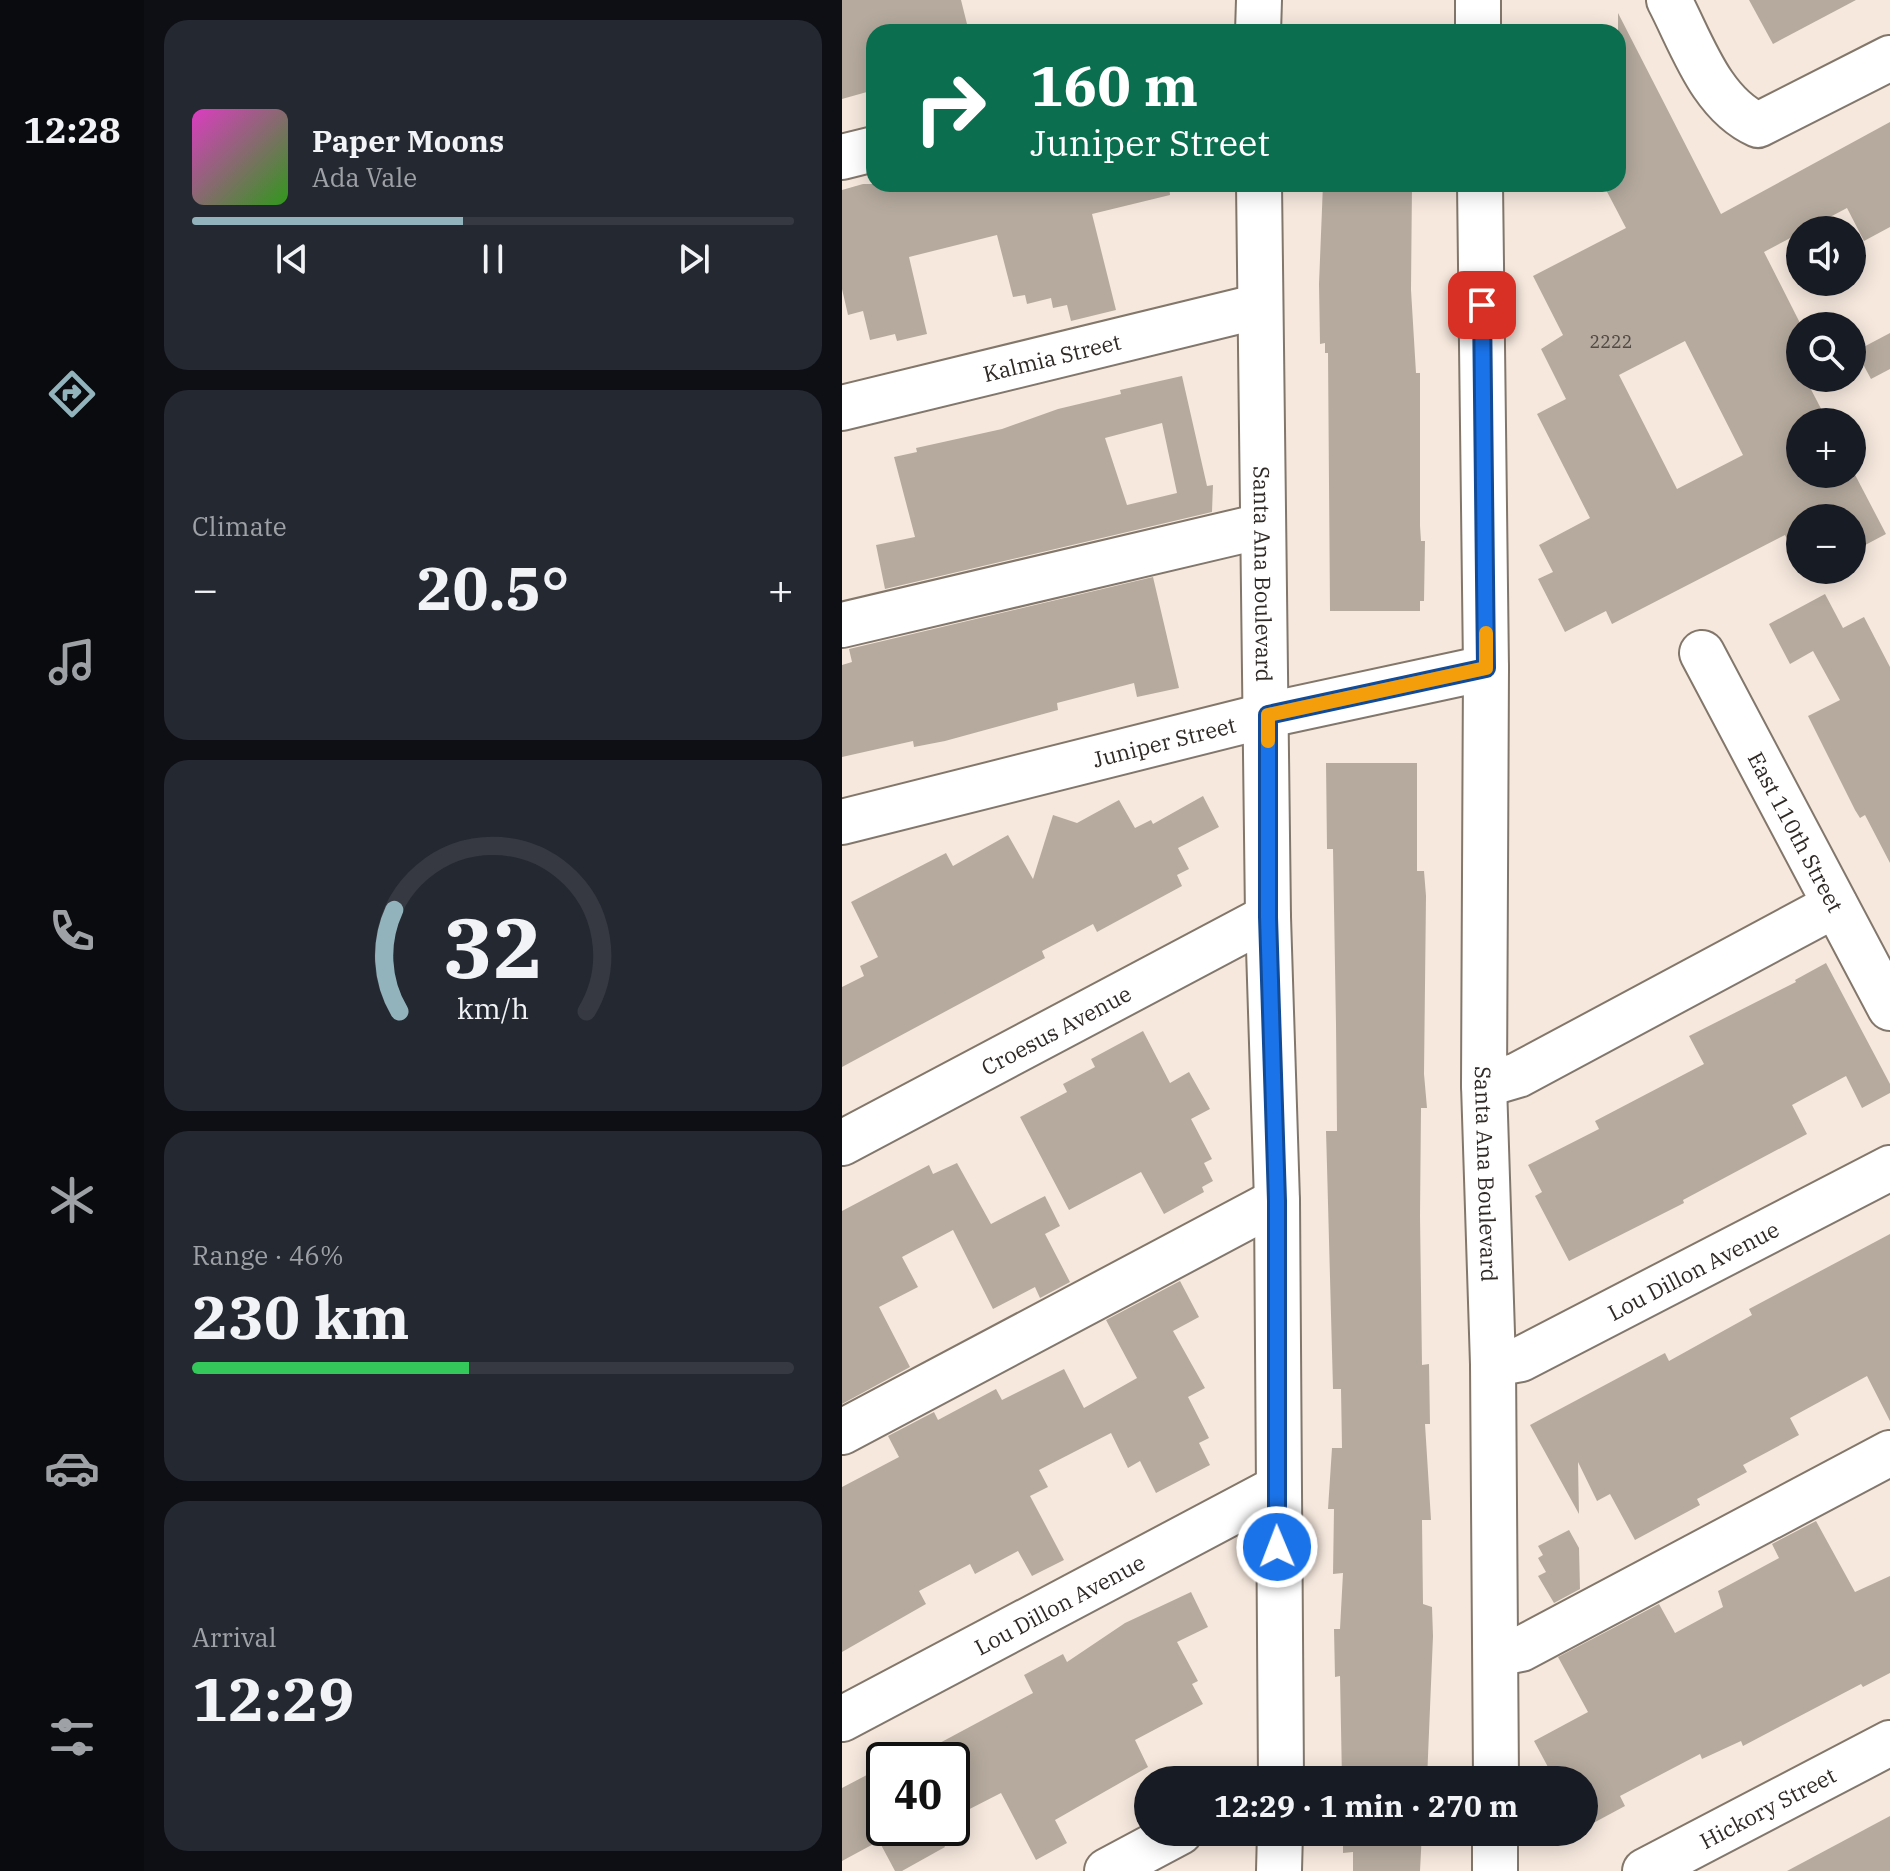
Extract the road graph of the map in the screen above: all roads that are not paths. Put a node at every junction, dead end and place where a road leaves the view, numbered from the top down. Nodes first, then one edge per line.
1 (1259, 0) edge
2 (1478, 0) edge
3 (1669, 0) edge
4 (1258, 24) edge
5 (1478, 24) edge
6 (1890, 58) edge
7 (866, 151) edge
8 (842, 157) edge
9 (1259, 192) edge
10 (1480, 192) edge
11 (1260, 306) junction
12 (842, 408) edge
13 (1262, 526) junction
14 (842, 625) edge
15 (1702, 653) dead end
16 (1486, 668) junction
17 (1268, 715) junction
18 (924, 802) junction
19 (842, 822) edge
20 (842, 846) edge
21 (1835, 905) junction
22 (1268, 917) junction
23 (1890, 1008) edge
24 (1484, 1085) junction
25 (842, 1143) edge
26 (1890, 1168) edge
27 (1277, 1201) junction
28 (1493, 1364) junction
29 (842, 1432) edge
30 (1890, 1453) edge
31 (1276, 1489) junction
32 (1496, 1654) junction
33 (842, 1719) edge
34 (1890, 1743) edge
35 (1280, 1766) edge
36 (1496, 1766) edge
37 (1154, 1846) edge
38 (1280, 1846) edge
39 (1495, 1846) edge
40 (1107, 1871) edge
41 (1279, 1871) edge
42 (1495, 1871) edge
43 (1645, 1871) edge

1 - 4 street
2 - 5 street
3 - 6 street
7 - 8 street
9 - 11 street, Santa Ana Boulevard
10 - 16 street, Santa Ana Boulevard
11 - 12 street, Kalmia Street
11 - 13 street, Santa Ana Boulevard
13 - 14 street
13 - 17 street, Santa Ana Boulevard
15 - 21 street, East 110th Street
16 - 17 street, Juniper Street
16 - 24 street, Santa Ana Boulevard
17 - 18 street, Juniper Street
17 - 22 street, Santa Ana Boulevard
18 - 19 street, Juniper Street
18 - 20 street
21 - 23 street, East 110th Street
21 - 24 street
22 - 25 street, Croesus Avenue
22 - 27 street, Santa Ana Boulevard
24 - 28 street, Santa Ana Boulevard
26 - 28 street, Lou Dillon Avenue
27 - 29 street
27 - 31 street, Santa Ana Boulevard
28 - 32 street, Santa Ana Boulevard
30 - 32 street
31 - 33 street, Lou Dillon Avenue
31 - 35 street, Santa Ana Boulevard
32 - 36 street, Santa Ana Boulevard
34 - 43 street, Hickory Street
37 - 40 street
38 - 41 street
39 - 42 street

